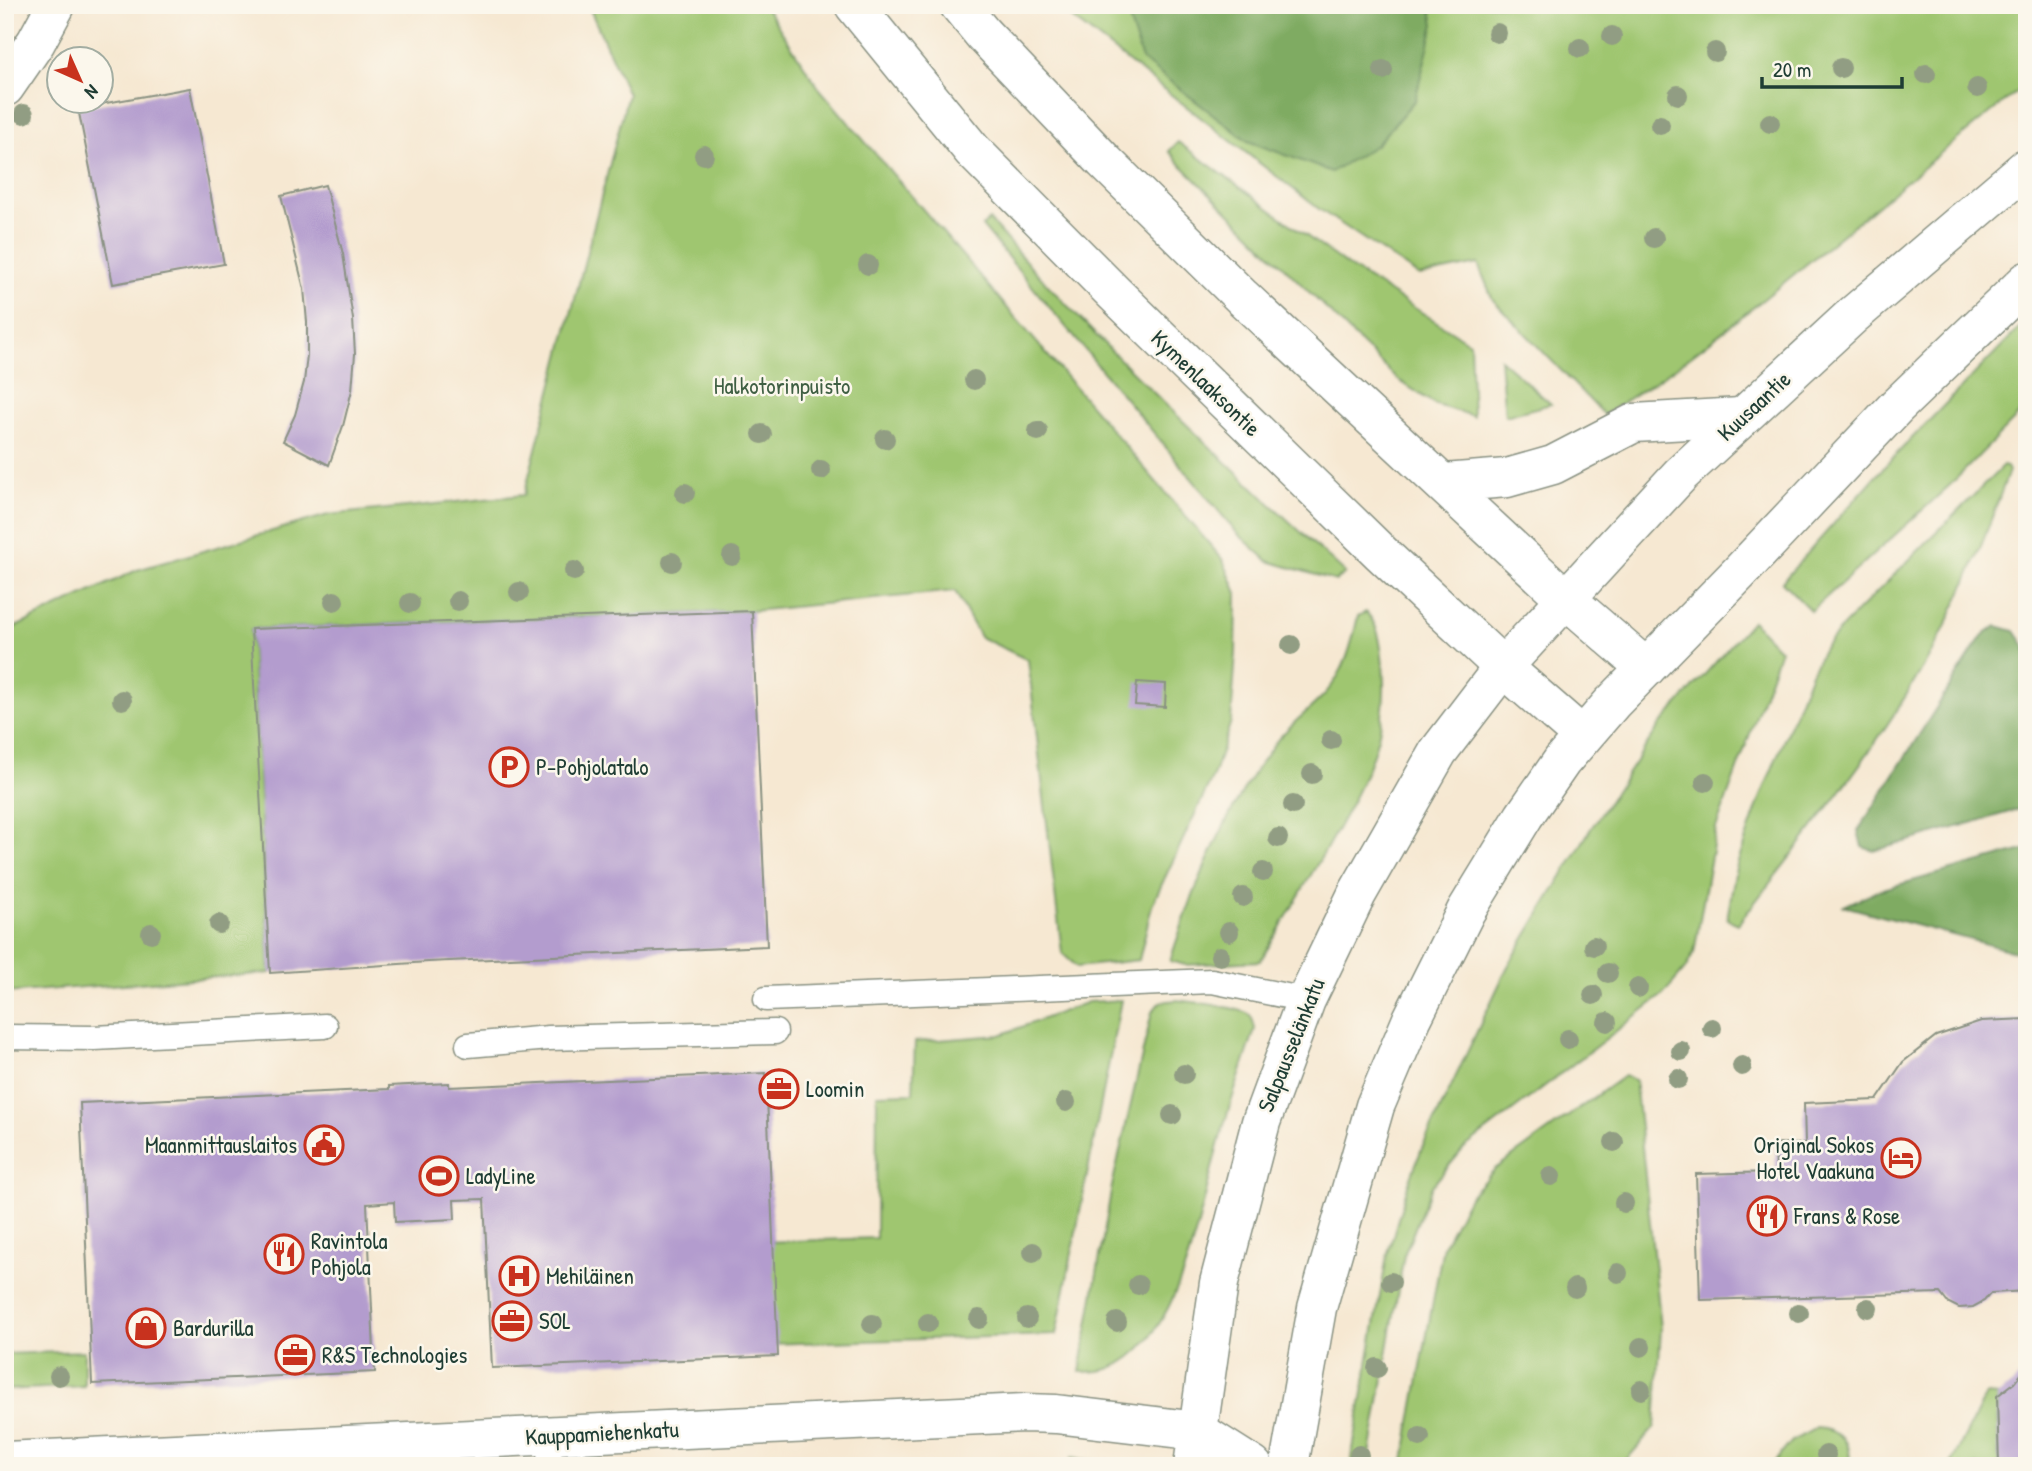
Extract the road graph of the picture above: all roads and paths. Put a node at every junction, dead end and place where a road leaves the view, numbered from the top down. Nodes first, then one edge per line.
1 (56, 5) edge
2 (854, 5) edge
3 (959, 5) edge
4 (5, 87) edge
5 (2027, 167) edge
6 (2027, 281) edge
7 (1741, 417) junction
8 (1444, 483) junction
9 (1565, 598) junction
10 (1503, 667) junction
11 (1646, 668) junction
12 (1582, 736) junction
13 (766, 999) dead end
14 (1306, 1000) junction
15 (325, 1026) dead end
16 (775, 1032) dead end
17 (5, 1037) edge
18 (468, 1045) dead end
19 (1195, 1448) edge
20 (549, 1451) edge
21 (360, 1455) edge
22 (5, 1461) edge
23 (1253, 1466) edge
24 (1289, 1466) edge

1 - 4 main road
2 - 10 main road, Kymenlaaksontie
3 - 8 main road
5 - 7 main road, Kuusaantie
6 - 11 main road
7 - 8 main road
7 - 9 main road, Kuusaantie
8 - 9 main road
9 - 10 main road, Kuusaantie
9 - 11 main road
10 - 12 main road, Kymenlaaksontie
10 - 14 main road, Salpausselänkatu
11 - 12 main road
12 - 24 main road
13 - 14 lane
14 - 19 main road, Salpausselänkatu
15 - 17 lane
16 - 18 lane
19 - 20 main road, Kauppamiehenkatu
19 - 23 main road
20 - 21 main road, Kauppamiehenkatu
21 - 22 main road, Kauppamiehenkatu

